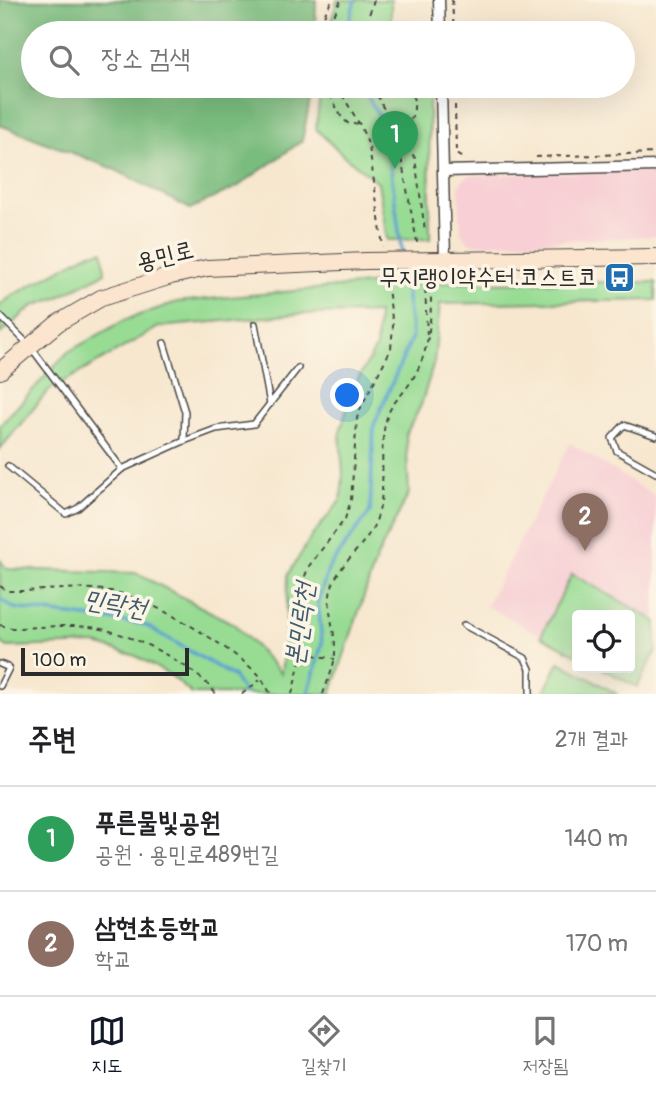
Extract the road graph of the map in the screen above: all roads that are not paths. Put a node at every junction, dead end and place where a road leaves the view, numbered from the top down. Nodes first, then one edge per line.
1 (439, 0) edge
2 (440, 21) edge
3 (441, 98) edge
4 (656, 166) edge
5 (444, 171) junction
6 (656, 257) edge
7 (445, 259) junction
8 (0, 316) edge
9 (256, 324) dead end
10 (164, 343) dead end
11 (30, 346) junction
12 (298, 368) dead end
13 (0, 371) edge
14 (270, 404) junction
15 (656, 436) edge
16 (184, 441) junction
17 (8, 466) dead end
18 (122, 469) junction
19 (656, 473) edge
20 (464, 625) dead end
21 (0, 664) edge
22 (0, 686) edge
23 (530, 694) edge

1 - 2 street
3 - 5 street
4 - 5 street
5 - 7 street
6 - 7 street
7 - 11 street, 용민로
8 - 11 lane
9 - 14 lane
10 - 16 lane
11 - 13 street, 용민로
11 - 18 lane
12 - 14 lane
14 - 16 lane
15 - 19 lane
16 - 18 lane
17 - 18 lane
20 - 23 lane
21 - 22 lane

